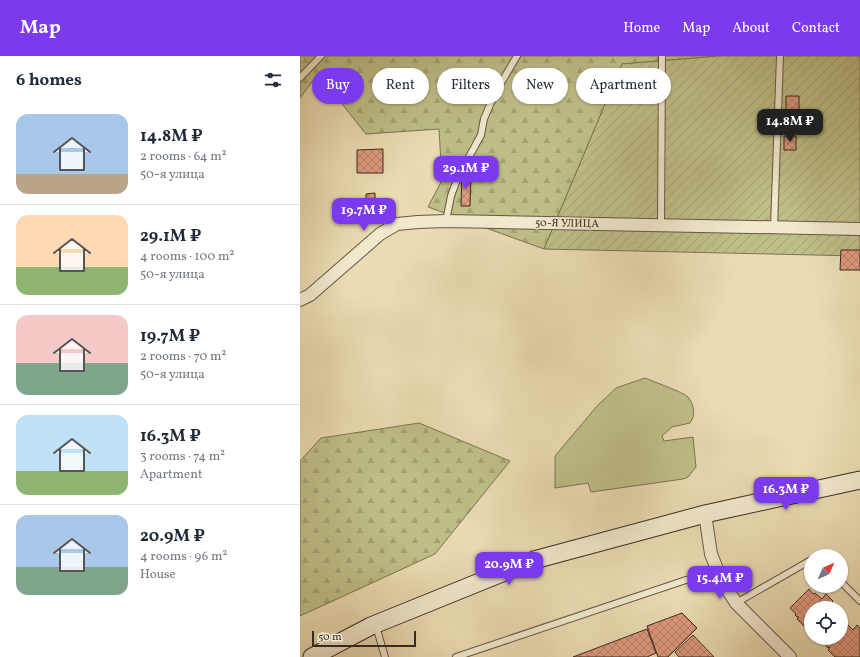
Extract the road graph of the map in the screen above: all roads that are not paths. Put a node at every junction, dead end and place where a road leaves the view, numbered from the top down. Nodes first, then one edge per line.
1 (321, 56) edge
2 (517, 56) edge
3 (662, 56) edge
4 (780, 56) edge
5 (300, 78) edge
6 (446, 221) junction
7 (660, 226) junction
8 (774, 228) junction
9 (860, 230) edge
10 (300, 300) edge
11 (860, 480) edge
12 (705, 514) junction
13 (804, 564) edge
14 (719, 573) junction
15 (848, 589) edge
16 (860, 601) edge
17 (736, 603) junction
18 (375, 624) junction
19 (312, 657) edge
20 (385, 657) edge
21 (456, 657) edge
22 (790, 657) edge

1 - 5 lane
2 - 6 lane
3 - 7 lane
4 - 8 lane
6 - 7 street, 50-Я УЛИЦА
6 - 10 street, 50-Я УЛИЦА
7 - 8 street, 50-Я УЛИЦА
8 - 9 street, 50-Я УЛИЦА
11 - 12 street
12 - 14 street
12 - 18 street
13 - 17 lane
14 - 17 street
14 - 21 lane
15 - 16 lane
17 - 22 street
18 - 19 street
18 - 20 lane

